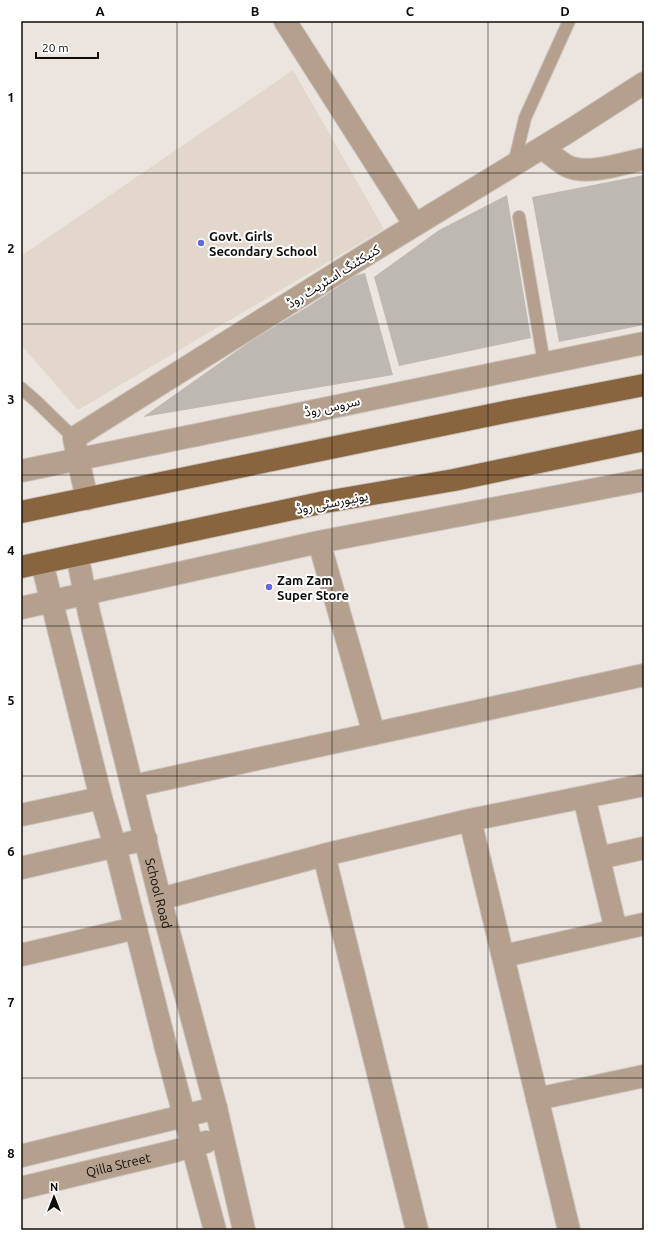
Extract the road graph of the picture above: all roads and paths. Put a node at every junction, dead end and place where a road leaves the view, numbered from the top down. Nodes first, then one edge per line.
1 (285, 21) edge
2 (569, 21) edge
3 (644, 84) edge
4 (542, 148) junction
5 (644, 159) edge
6 (514, 164) junction
7 (519, 216) dead end
8 (415, 225) junction
9 (644, 343) edge
10 (544, 363) junction
11 (644, 385) edge
12 (21, 388) edge
13 (644, 440) edge
14 (76, 449) junction
15 (21, 471) edge
16 (644, 480) edge
17 (87, 499) junction
18 (21, 512) edge
19 (319, 542) junction
20 (77, 555) junction
21 (42, 563) junction
22 (21, 567) edge
23 (85, 594) junction
24 (52, 602) junction
25 (21, 608) edge
26 (644, 675) edge
27 (374, 734) junction
28 (644, 785) edge
29 (133, 786) junction
30 (584, 797) junction
31 (101, 798) junction
32 (21, 815) edge
33 (470, 820) junction
34 (146, 840) junction
35 (115, 846) junction
36 (644, 848) edge
37 (324, 855) junction
38 (599, 858) junction
39 (21, 868) edge
40 (160, 900) junction
41 (644, 924) edge
42 (136, 928) junction
43 (616, 930) junction
44 (21, 955) edge
45 (504, 956) junction
46 (644, 1076) edge
47 (537, 1100) junction
48 (216, 1108) junction
49 (184, 1116) junction
50 (222, 1138) junction
51 (193, 1146) junction
52 (21, 1156) edge
53 (21, 1188) edge
54 (215, 1230) edge
55 (244, 1230) edge
56 (417, 1230) edge
57 (569, 1230) edge

1 - 8 street
2 - 6 lane
3 - 4 street, کنیکٹنگ اسٹریٹ روڈ
4 - 5 street
4 - 6 street, کنیکٹنگ اسٹریٹ روڈ
6 - 8 street, کنیکٹنگ اسٹریٹ روڈ
7 - 10 lane
8 - 14 street, کنیکٹنگ اسٹریٹ روڈ
9 - 10 street, سروس روڈ
10 - 14 street, سروس روڈ
11 - 17 main road
12 - 14 lane
13 - 20 main road, یونیورسٹی روڈ
14 - 15 street, سروس روڈ
14 - 17 street
16 - 19 street
17 - 18 main road
19 - 23 street
19 - 27 street
20 - 21 main road, یونیورسٹی روڈ
20 - 23 street, School Road
21 - 22 main road, یونیورسٹی روڈ
21 - 24 street
23 - 24 street
23 - 29 street, School Road
24 - 25 street
24 - 31 street
26 - 27 street
27 - 29 street
28 - 30 street
29 - 34 street, School Road
30 - 33 street
30 - 38 street
31 - 32 street
31 - 35 street
33 - 37 street
33 - 45 street
34 - 35 street
34 - 40 street, School Road
35 - 39 street
35 - 42 street
36 - 38 street
37 - 40 street
37 - 56 street
38 - 43 street
40 - 48 street, School Road
41 - 43 street
42 - 44 street
42 - 49 street
43 - 45 street
45 - 47 street
46 - 47 street
47 - 57 street
48 - 49 street
48 - 50 street, School Road
49 - 51 street
49 - 52 street
50 - 51 street, Qilla Street
50 - 55 street, School Road
51 - 53 street, Qilla Street
51 - 54 street

